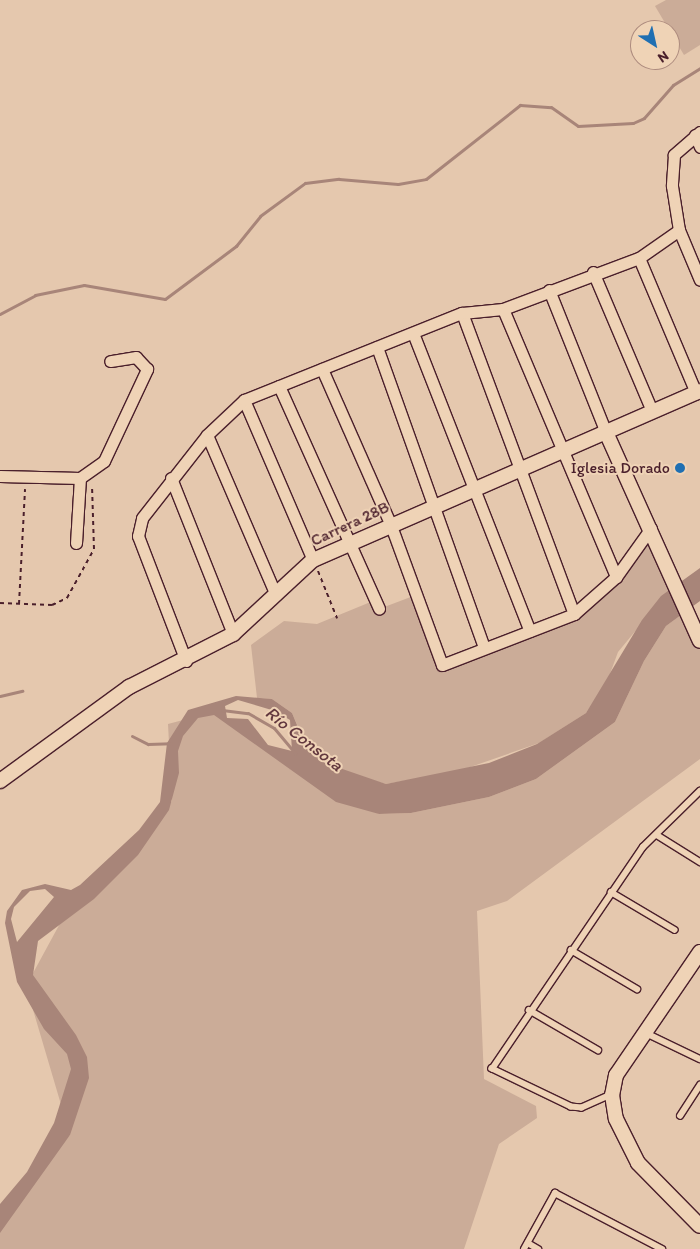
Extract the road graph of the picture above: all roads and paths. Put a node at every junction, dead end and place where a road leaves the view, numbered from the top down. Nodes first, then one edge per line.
1 (697, 134) edge
2 (700, 147) edge
3 (679, 230) junction
4 (639, 258) junction
5 (593, 272) junction
6 (698, 272) edge
7 (549, 290) junction
8 (503, 309) junction
9 (462, 313) junction
10 (413, 333) junction
11 (377, 347) junction
12 (110, 361) dead end
13 (322, 369) junction
14 (279, 386) junction
15 (698, 392) edge
16 (244, 400) junction
17 (652, 411) junction
18 (605, 430) junction
19 (206, 436) junction
20 (560, 451) junction
21 (91, 470) junction
22 (519, 470) junction
23 (0, 476) edge
24 (25, 476) junction
25 (80, 478) junction
26 (171, 478) junction
27 (475, 486) junction
28 (432, 505) junction
29 (390, 523) junction
30 (651, 528) junction
31 (346, 542) junction
32 (76, 543) dead end
33 (313, 560) junction
34 (616, 577) junction
35 (276, 595) junction
36 (0, 603) edge
37 (20, 604) junction
38 (379, 609) dead end
39 (574, 614) junction
40 (337, 618) dead end
41 (530, 631) junction
42 (233, 634) junction
43 (697, 638) edge
44 (484, 648) junction
45 (186, 661) junction
46 (0, 780) edge
47 (700, 791) edge
48 (657, 835) junction
49 (700, 862) edge
50 (611, 892) junction
51 (675, 930) dead end
52 (571, 950) junction
53 (700, 952) edge
54 (637, 988) dead end
55 (529, 1010) junction
56 (644, 1032) junction
57 (598, 1050) dead end
58 (700, 1059) edge
59 (700, 1085) edge
60 (612, 1095) junction
61 (680, 1116) dead end
62 (700, 1226) edge
63 (528, 1242) junction
64 (524, 1249) edge
65 (538, 1249) edge
66 (662, 1249) edge

1 - 2 street
1 - 3 street
3 - 4 street
3 - 6 street
4 - 5 street
4 - 15 street
5 - 7 street
5 - 17 street
7 - 8 street
7 - 18 street
8 - 9 street
8 - 20 street
9 - 10 street
9 - 22 street
10 - 11 street
10 - 27 street
11 - 13 street
11 - 28 street
12 - 21 street
13 - 14 street
13 - 29 street
14 - 16 street
14 - 31 street
15 - 17 street, Carrera 28B
16 - 19 street
16 - 33 street
17 - 18 street, Carrera 28B
18 - 20 street, Carrera 28B
18 - 30 street
19 - 26 street
19 - 35 street
20 - 22 street, Carrera 28B
20 - 34 street
21 - 25 street
21 - 37 path
22 - 27 street, Carrera 28B
22 - 39 street
23 - 24 street
24 - 25 street
24 - 37 path
25 - 32 street
26 - 42 street
26 - 45 street
27 - 28 street, Carrera 28B
27 - 41 street
28 - 29 street, Carrera 28B
28 - 44 street
29 - 31 street, Carrera 28B
29 - 44 street
30 - 34 street
30 - 43 street
31 - 33 street, Carrera 28B
31 - 38 street
33 - 35 street, Carrera 28B
33 - 40 path
34 - 39 street
35 - 42 street, Carrera 28B
36 - 37 path
39 - 41 street
41 - 44 street
42 - 45 street, Carrera 28B
45 - 46 street, Carrera 28B
47 - 48 lane
48 - 49 lane
48 - 50 lane
50 - 51 lane
50 - 52 lane
52 - 54 lane
52 - 55 lane
53 - 56 street
55 - 57 lane
55 - 60 lane
56 - 58 lane
56 - 60 street
59 - 61 lane
60 - 62 street
63 - 64 lane
63 - 65 lane
63 - 66 lane

